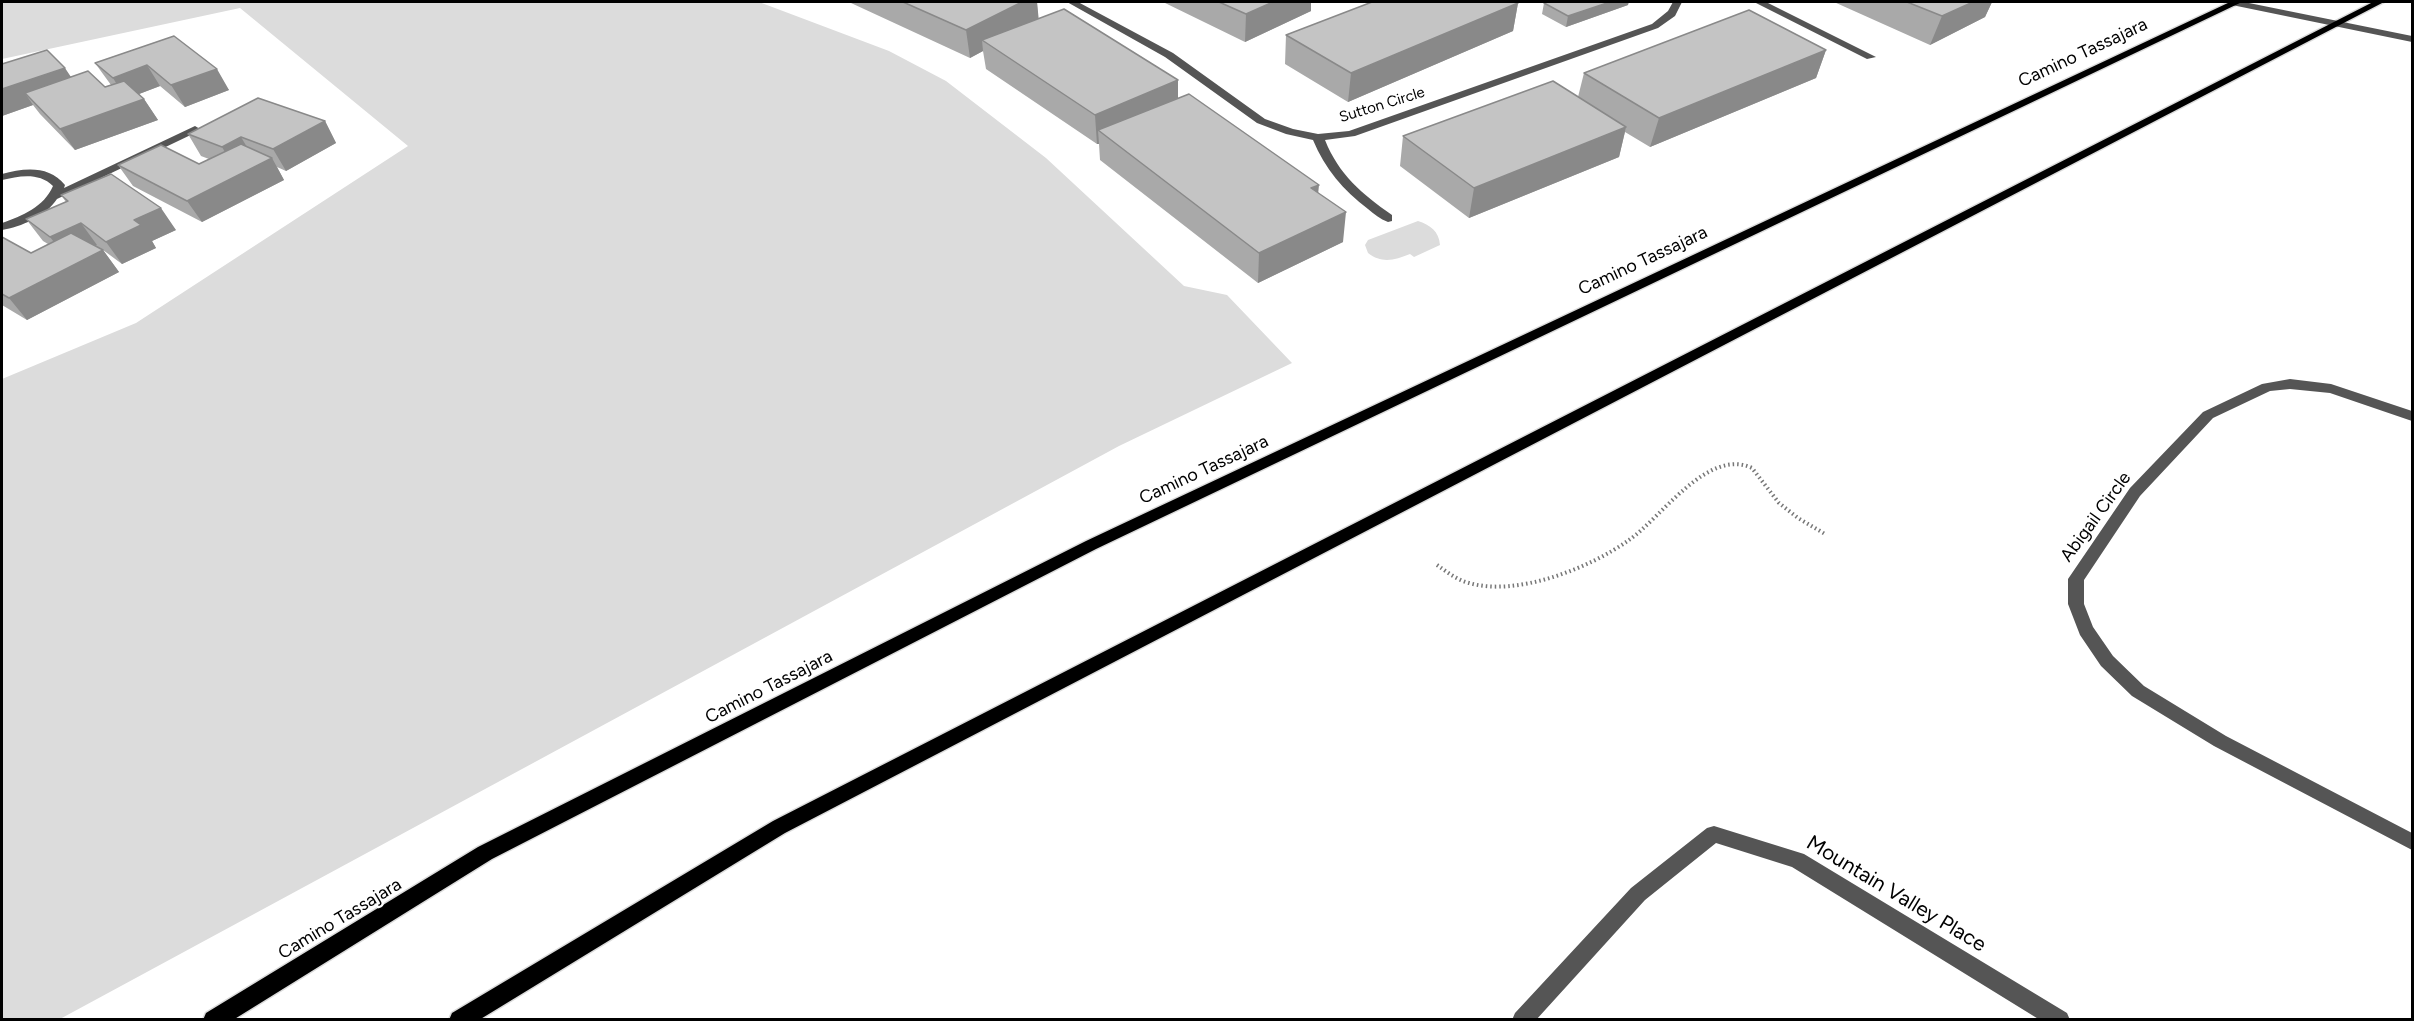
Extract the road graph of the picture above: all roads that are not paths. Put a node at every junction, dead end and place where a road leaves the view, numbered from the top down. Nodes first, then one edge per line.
1 (1072, 2) edge
2 (1677, 2) edge
3 (1759, 2) edge
4 (2235, 2) edge
5 (2379, 2) edge
6 (2337, 23) junction
7 (2412, 39) edge
8 (1871, 57) dead end
9 (195, 129) edge
10 (1318, 137) junction
11 (2, 177) edge
12 (56, 196) junction
13 (1388, 218) dead end
14 (2, 227) edge
15 (2412, 416) edge
16 (2412, 842) edge
17 (213, 1020) edge
18 (459, 1020) edge
19 (1522, 1020) edge
20 (2060, 1020) edge

1 - 10 street, Sutton Circle
2 - 10 street, Sutton Circle
3 - 8 street
4 - 6 street
4 - 17 main road, Camino Tassajara
5 - 6 main road
6 - 7 street
6 - 18 main road
9 - 12 street
10 - 13 street
11 - 12 street
12 - 14 street
15 - 16 street, Abigail Circle
19 - 20 street, Mountain Valley Place

